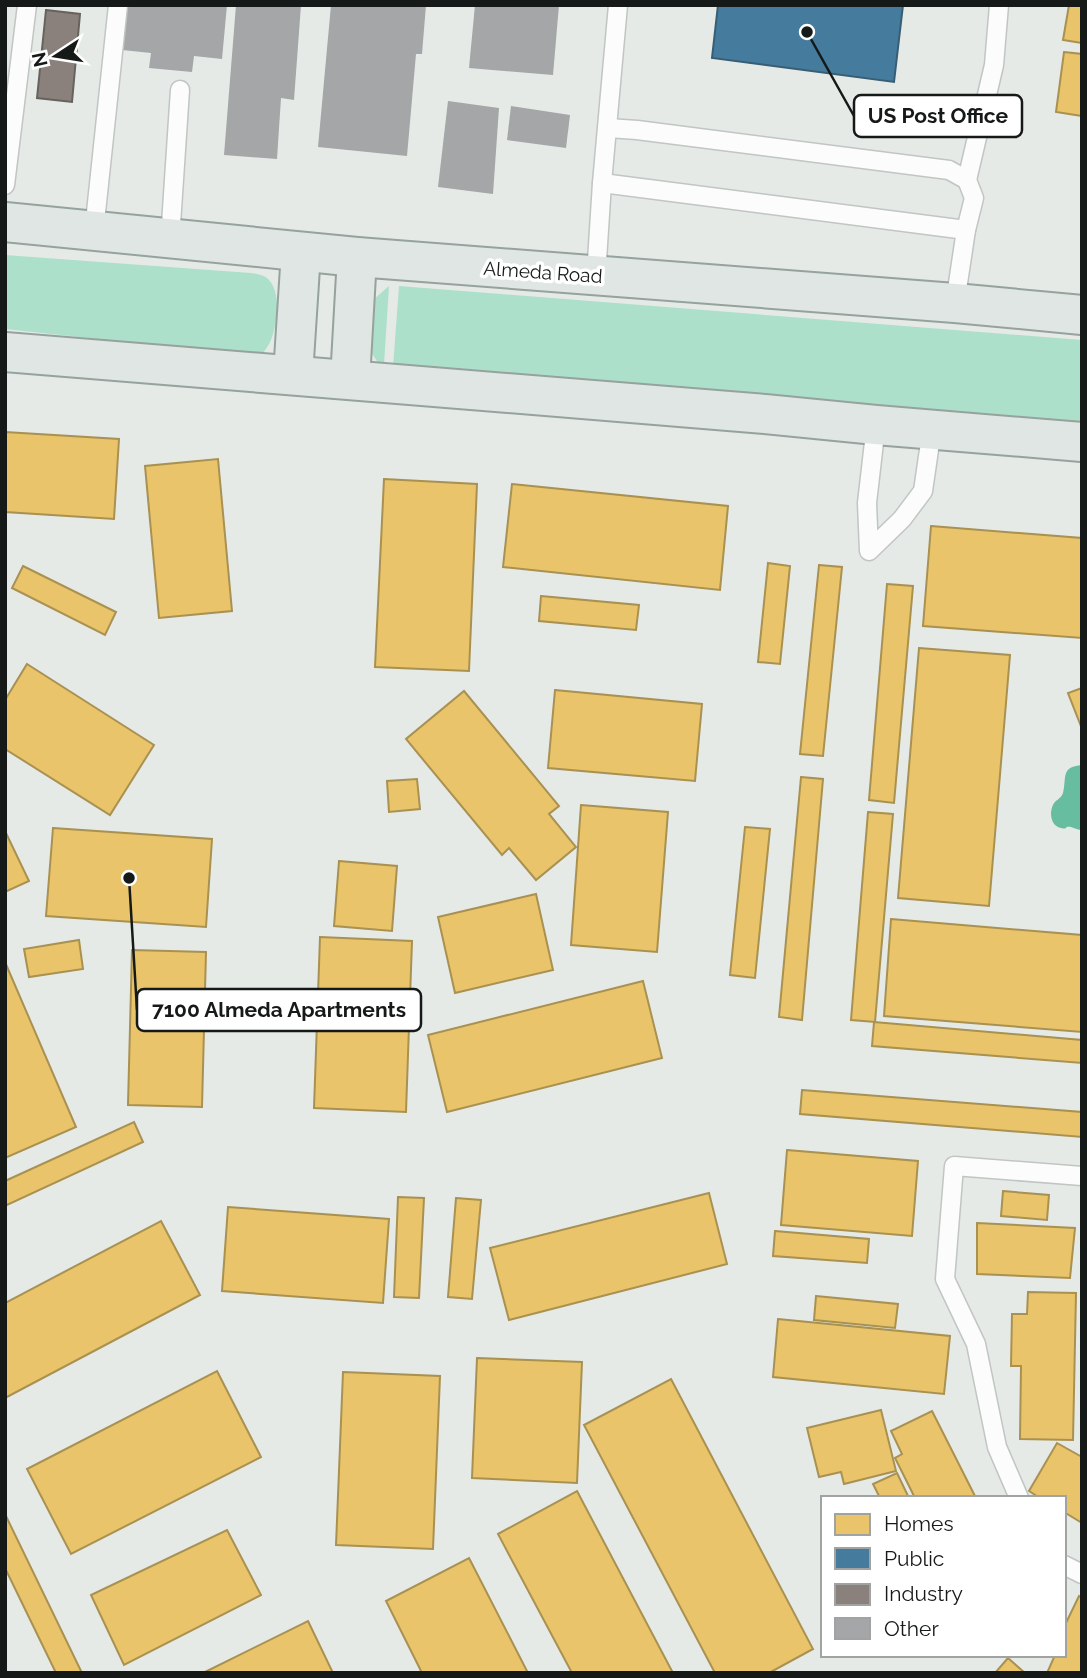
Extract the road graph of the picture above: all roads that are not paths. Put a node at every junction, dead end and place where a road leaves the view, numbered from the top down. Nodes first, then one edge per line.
1 (27, 5) edge
2 (118, 5) edge
3 (618, 5) edge
4 (999, 5) edge
5 (180, 90) dead end
6 (608, 128) junction
7 (967, 180) junction
8 (602, 183) junction
9 (5, 185) edge
10 (5, 222) edge
11 (966, 230) junction
12 (94, 231) junction
13 (170, 239) junction
14 (301, 252) junction
15 (357, 257) junction
16 (596, 276) junction
17 (955, 303) junction
18 (1082, 314) edge
19 (5, 352) edge
20 (293, 375) junction
21 (350, 380) junction
22 (876, 425) junction
23 (932, 429) junction
24 (1082, 442) edge
25 (1082, 1176) edge
26 (1018, 1496) edge
27 (1066, 1565) edge
28 (1082, 1574) edge

1 - 9 lane
2 - 12 lane
3 - 6 lane
4 - 7 lane
5 - 13 lane
6 - 7 lane
6 - 8 lane
7 - 11 lane
8 - 11 lane
8 - 16 lane
10 - 12 main road, Almeda Road
11 - 17 lane
12 - 13 main road, Almeda Road
13 - 14 main road, Almeda Road
14 - 15 main road, Almeda Road
14 - 20 main road
15 - 16 main road, Almeda Road
15 - 21 main road
16 - 17 main road, Almeda Road
17 - 18 main road, Almeda Road
19 - 20 main road
20 - 21 main road
21 - 22 main road
22 - 23 main road
22 - 23 lane
23 - 24 main road
25 - 26 lane
27 - 28 lane

